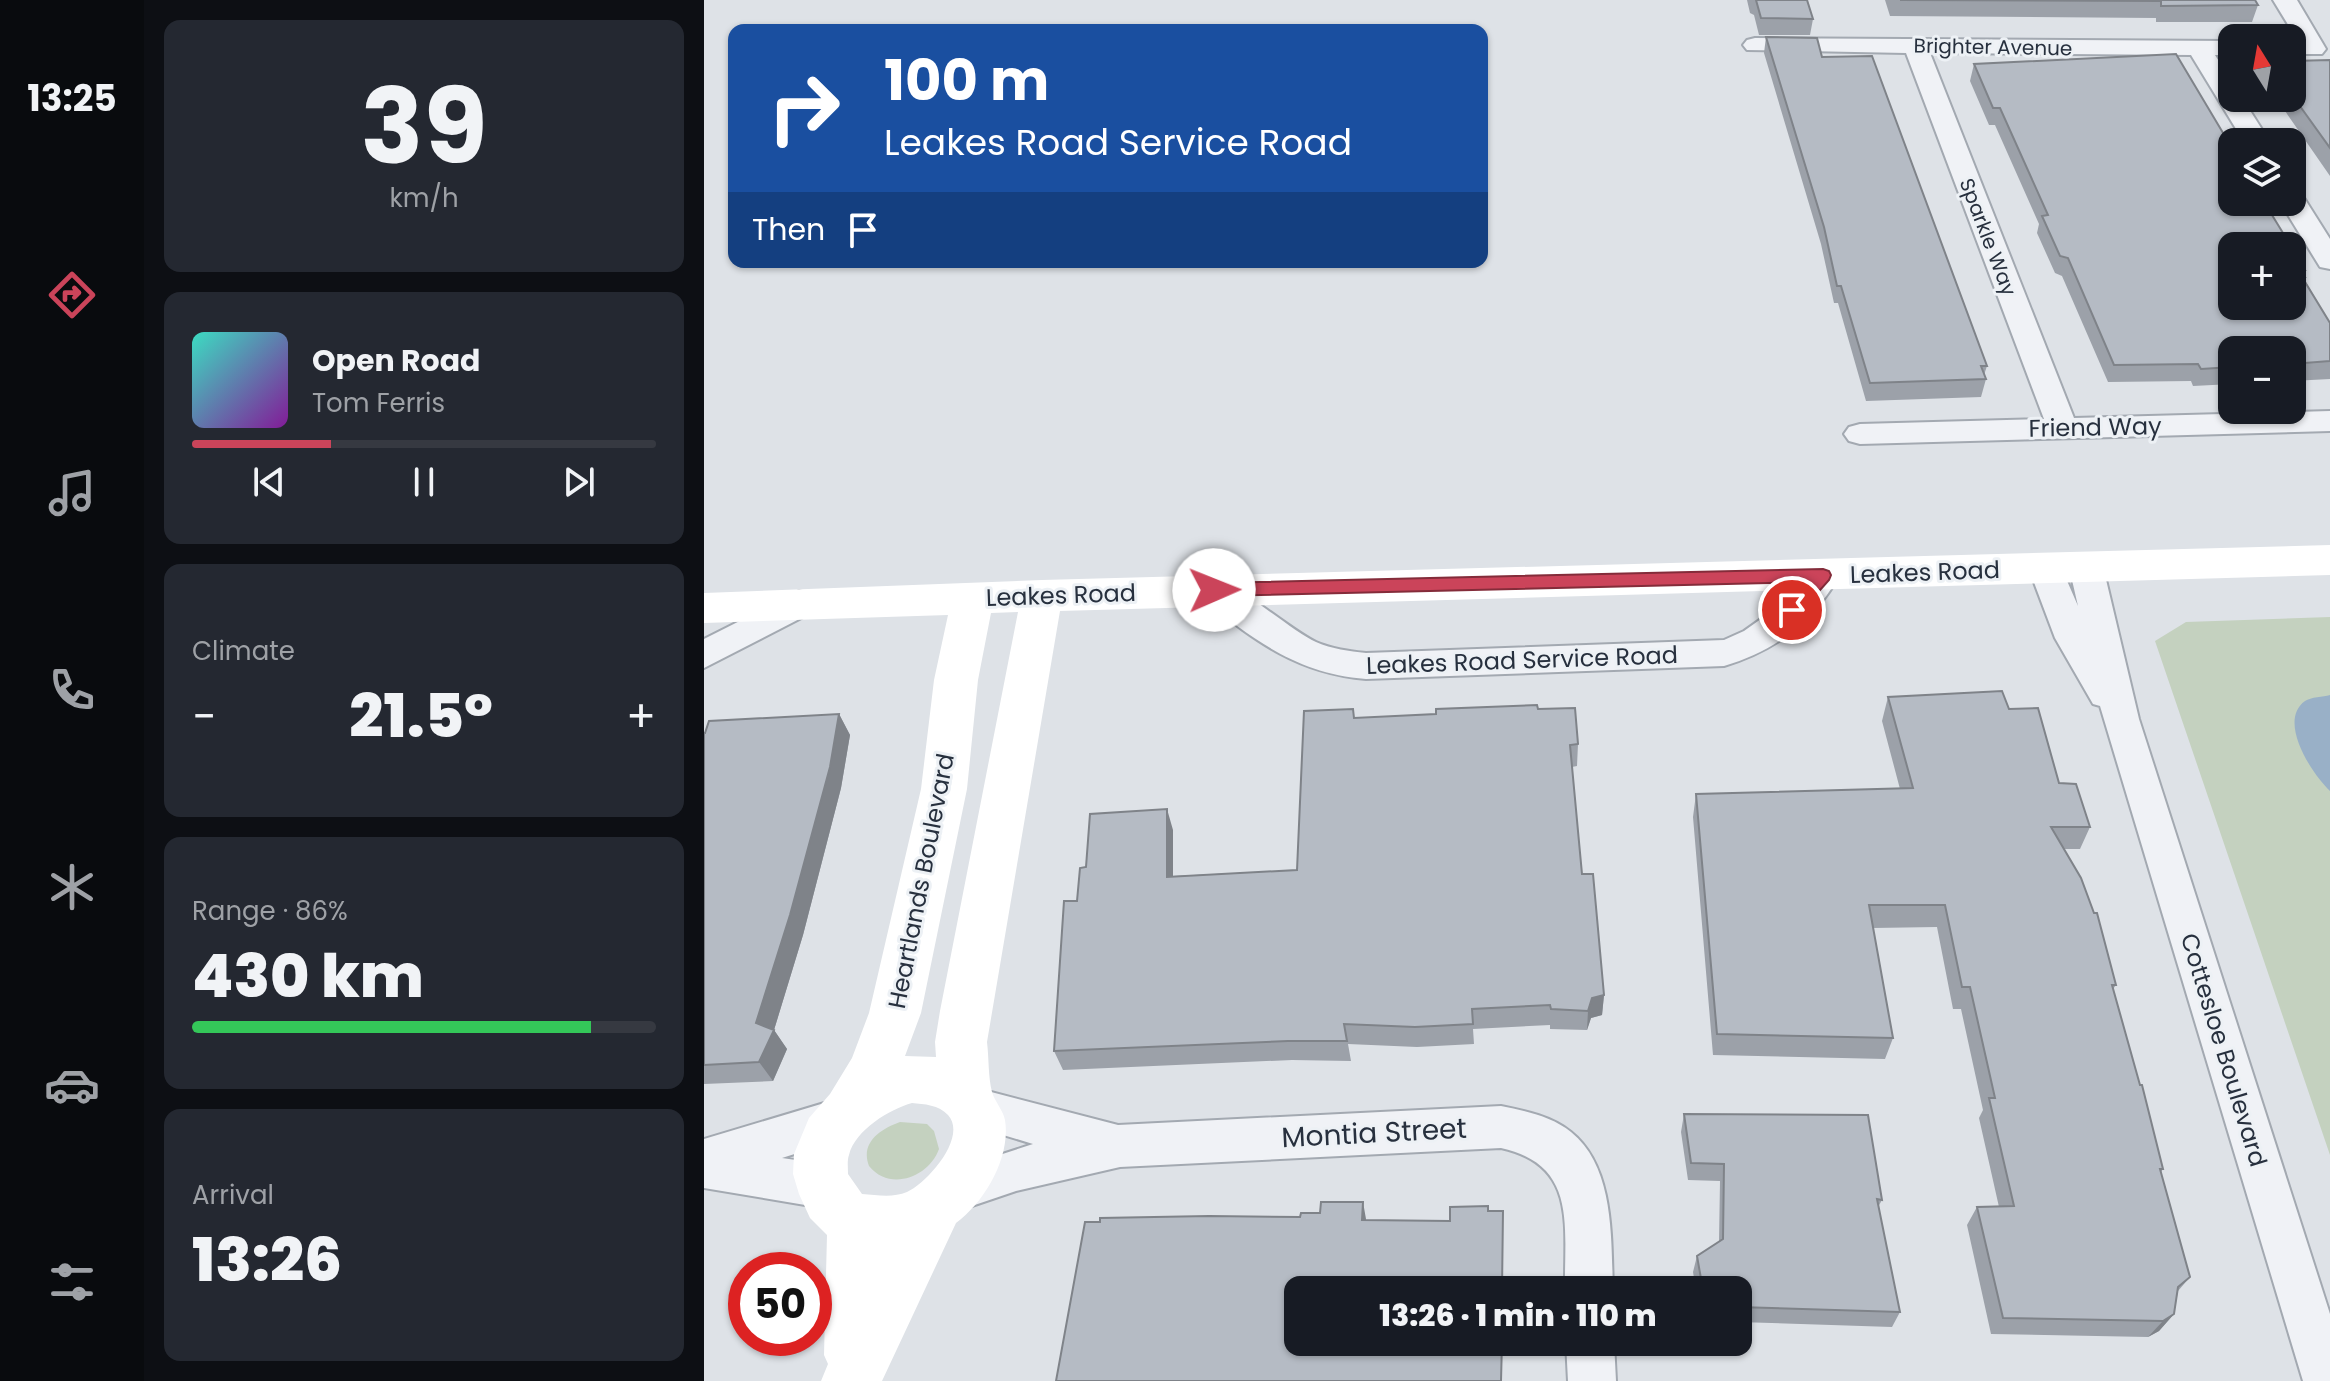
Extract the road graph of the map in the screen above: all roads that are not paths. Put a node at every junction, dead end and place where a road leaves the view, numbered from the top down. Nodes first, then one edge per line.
1 (2285, 0) edge
2 (1755, 45) dead end
3 (1915, 46) junction
4 (2198, 47) junction
5 (2218, 48) edge
6 (2312, 49) edge
7 (2248, 128) edge
8 (2302, 216) edge
9 (2330, 261) edge
10 (2330, 421) edge
11 (2063, 428) junction
12 (1860, 434) dead end
13 (2330, 560) edge
14 (2086, 567) junction
15 (2046, 569) junction
16 (1823, 575) junction
17 (1214, 590) junction
18 (1042, 595) junction
19 (973, 598) junction
20 (799, 604) junction
21 (704, 608) edge
22 (704, 655) edge
23 (2121, 719) junction
24 (969, 1102) junction
25 (846, 1113) junction
26 (1120, 1146) junction
27 (704, 1160) edge
28 (704, 1167) edge
29 (946, 1199) junction
30 (839, 1203) junction
31 (1588, 1276) edge
32 (1591, 1356) edge
33 (853, 1375) edge
34 (1592, 1381) edge
35 (2327, 1381) edge

1 - 6 street
2 - 3 street, Brighter Avenue
3 - 4 street, Brighter Avenue
3 - 11 street, Sparkle Way
4 - 5 street, Brighter Avenue
4 - 7 street
8 - 9 street
10 - 11 street, Friend Way
11 - 12 street, Friend Way
13 - 14 main road, Leakes Road
14 - 15 main road, Leakes Road
14 - 23 street, Cottesloe Boulevard
15 - 16 main road, Leakes Road
15 - 23 street, Cottesloe Boulevard
16 - 17 main road, Leakes Road
16 - 17 street, Leakes Road Service Road
17 - 18 main road, Leakes Road
18 - 19 main road, Leakes Road
18 - 24 main road
19 - 20 main road, Leakes Road
19 - 25 main road, Heartlands Boulevard
20 - 21 main road, Leakes Road
20 - 22 street, Leakes Road
23 - 35 street, Cottesloe Boulevard
24 - 25 main road
24 - 26 street, Montia Street
24 - 29 main road
25 - 27 street
25 - 30 main road
26 - 29 street, Montia Street
26 - 31 street, Montia Street
28 - 30 street
29 - 30 main road
29 - 33 main road
30 - 33 main road
32 - 34 street

